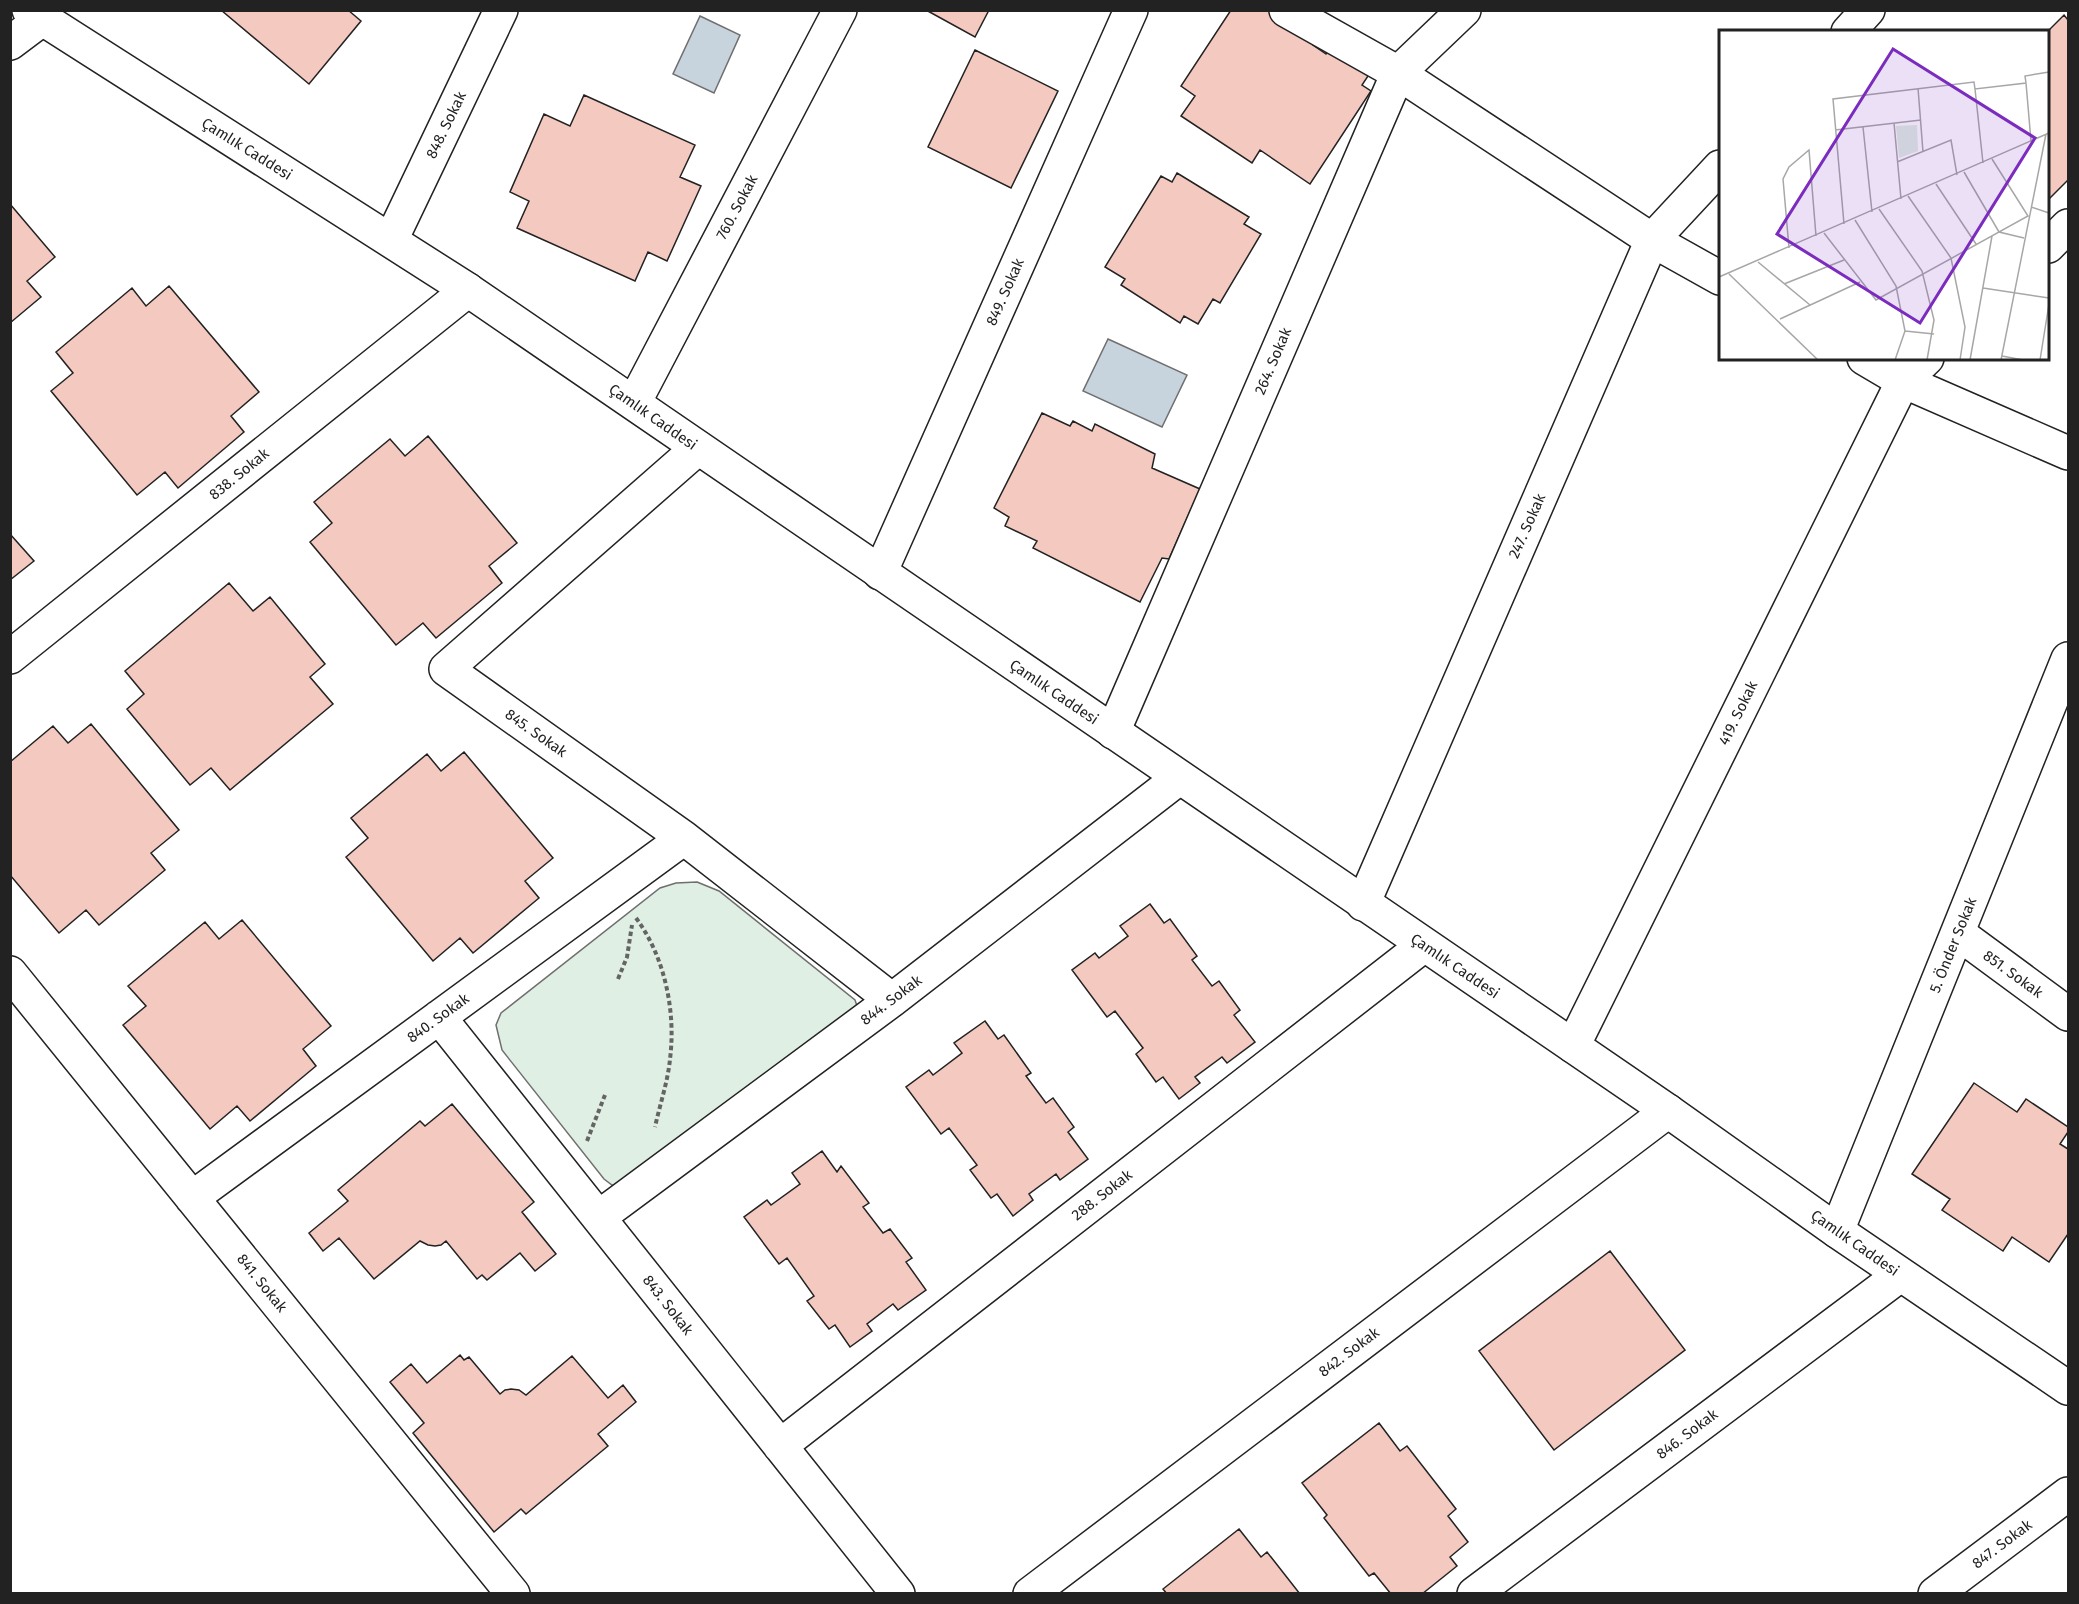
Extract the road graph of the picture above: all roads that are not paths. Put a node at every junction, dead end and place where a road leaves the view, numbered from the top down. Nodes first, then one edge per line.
1 (501, 10) edge
2 (840, 10) edge
3 (1131, 10) edge
4 (1286, 10) edge
5 (1464, 10) edge
6 (1868, 10) edge
7 (36, 15) edge
8 (1850, 30) edge
9 (10, 43) edge
10 (1398, 73) junction
11 (1719, 168) edge
12 (2068, 226) edge
13 (391, 240) junction
14 (1652, 240) junction
15 (2049, 245) edge
16 (1719, 277) edge
17 (468, 290) junction
18 (1867, 360) edge
19 (1925, 360) edge
20 (1903, 381) junction
21 (634, 403) junction
22 (698, 448) junction
23 (2068, 453) edge
24 (880, 573) junction
25 (10, 657) edge
26 (2068, 659) edge
27 (2062, 694) edge
28 (1113, 732) junction
29 (1179, 778) junction
30 (684, 838) junction
31 (1363, 904) junction
32 (1958, 933) junction
33 (1424, 945) junction
34 (10, 973) edge
35 (892, 1000) junction
36 (2068, 1014) edge
37 (439, 1017) junction
38 (1573, 1046) junction
39 (1668, 1111) junction
40 (192, 1198) junction
41 (599, 1217) junction
42 (1837, 1231) junction
43 (1900, 1275) junction
44 (2068, 1388) edge
45 (780, 1446) junction
46 (2068, 1494) edge
47 (513, 1593) edge
48 (898, 1593) edge
49 (1030, 1593) edge
50 (1474, 1593) edge
51 (1935, 1593) edge

1 - 13 street, 848. Sokak
2 - 21 street, 760. Sokak
3 - 24 street, 849. Sokak
4 - 10 street
5 - 10 street, 264. Sokak
6 - 8 street
7 - 9 street
7 - 13 street, Çamlık Caddesi
10 - 14 street
10 - 28 street, 264. Sokak
11 - 14 street, 247. Sokak
12 - 15 street
13 - 17 street, Çamlık Caddesi
14 - 16 street
14 - 31 street, 247. Sokak
17 - 21 street, Çamlık Caddesi
17 - 25 street, 838. Sokak
18 - 20 street
19 - 20 street, 419. Sokak
20 - 23 street
20 - 38 street, 419. Sokak
21 - 22 street, Çamlık Caddesi
22 - 24 street, Çamlık Caddesi
22 - 30 street, 845. Sokak
24 - 28 street, Çamlık Caddesi
26 - 27 street, 5. Önder Sokak
27 - 32 street, 5. Önder Sokak
28 - 29 street, Çamlık Caddesi
29 - 31 street, Çamlık Caddesi
29 - 35 street, 844. Sokak
30 - 35 street, 845. Sokak
30 - 37 street, 840. Sokak
31 - 33 street, Çamlık Caddesi
32 - 36 street, 851. Sokak
32 - 42 street, 5. Önder Sokak
33 - 38 street, Çamlık Caddesi
33 - 45 street, 288. Sokak
34 - 40 street, 841. Sokak
35 - 41 street, 844. Sokak
37 - 40 street, 840. Sokak
37 - 41 street, 843. Sokak
38 - 39 street, Çamlık Caddesi
39 - 42 street, Çamlık Caddesi
39 - 49 street, 842. Sokak
40 - 47 street, 841. Sokak
41 - 45 street, 843. Sokak
42 - 43 street, Çamlık Caddesi
43 - 44 street, Çamlık Caddesi
43 - 50 street, 846. Sokak
45 - 48 street, 843. Sokak
46 - 51 street, 847. Sokak

